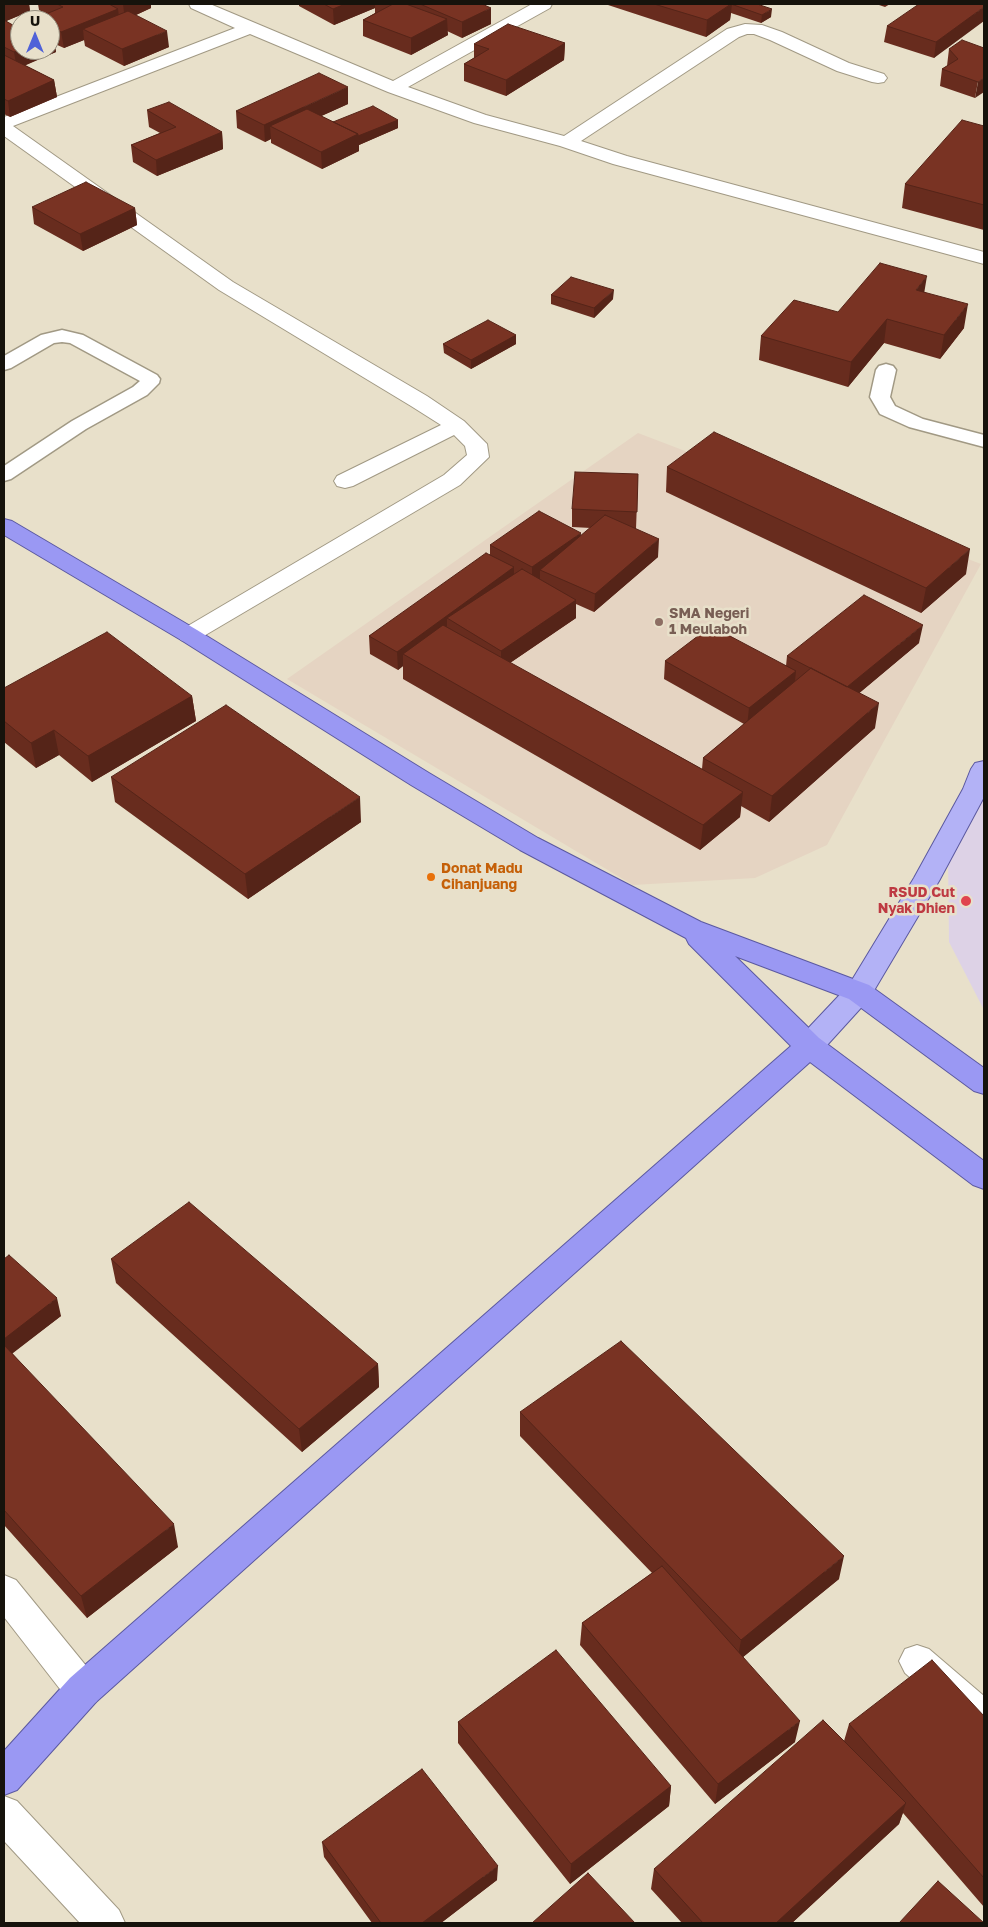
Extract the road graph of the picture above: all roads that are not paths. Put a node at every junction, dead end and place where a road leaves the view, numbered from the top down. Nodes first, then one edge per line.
1 (197, 4) edge
2 (544, 4) edge
3 (250, 28) junction
4 (878, 78) dead end
5 (394, 88) junction
6 (4, 123) edge
7 (4, 128) edge
8 (567, 142) junction
9 (984, 258) edge
10 (4, 364) edge
11 (886, 370) dead end
12 (456, 426) junction
13 (984, 441) edge
14 (4, 475) edge
15 (345, 481) dead end
16 (4, 526) edge
17 (189, 635) junction
18 (984, 769) edge
19 (691, 929) junction
20 (859, 992) junction
21 (809, 1046) junction
22 (984, 1083) edge
23 (984, 1177) edge
24 (4, 1591) edge
25 (917, 1661) dead end
26 (83, 1690) junction
27 (984, 1719) edge
28 (4, 1777) edge
29 (4, 1814) edge
30 (106, 1923) edge

1 - 3 street
2 - 5 street
3 - 5 street
3 - 6 street
4 - 8 street
5 - 8 street
7 - 12 street
8 - 9 street
10 - 14 lane
11 - 13 lane
12 - 15 street
12 - 17 street
16 - 17 highway
17 - 19 highway
18 - 20 main road
19 - 20 highway
19 - 21 highway
20 - 21 main road
20 - 22 highway
21 - 23 highway
21 - 26 highway
24 - 26 street
25 - 27 street
26 - 28 highway
29 - 30 street

